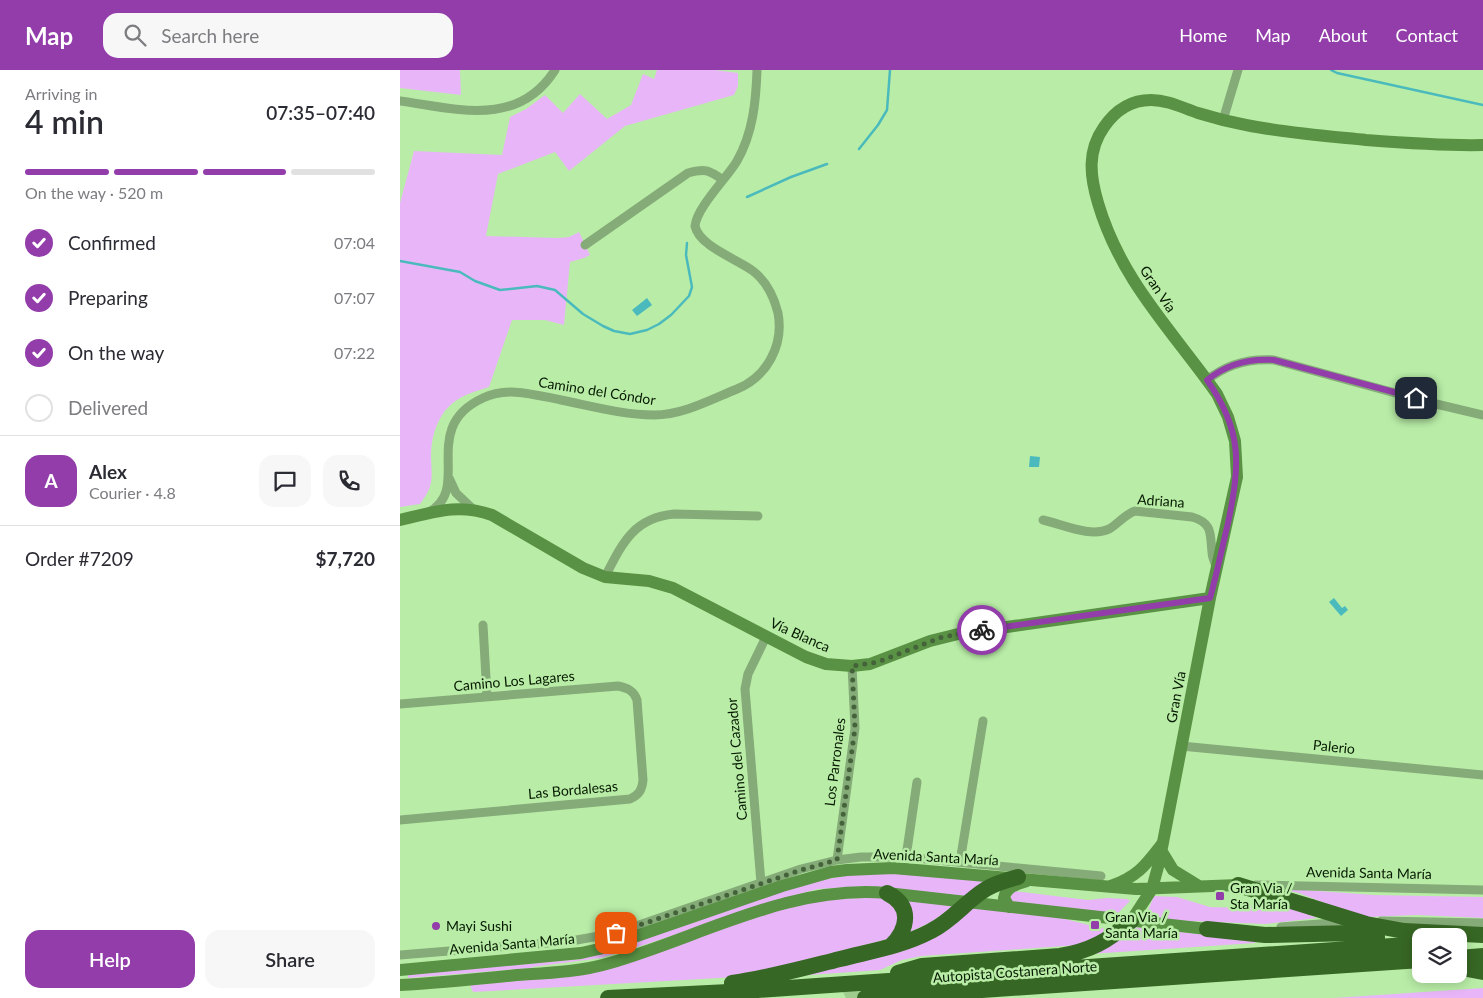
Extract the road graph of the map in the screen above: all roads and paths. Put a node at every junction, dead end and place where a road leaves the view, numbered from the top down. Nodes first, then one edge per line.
1 (555, 70) edge
2 (757, 70) edge
3 (1238, 70) edge
4 (400, 101) edge
5 (1223, 120) junction
6 (1483, 145) edge
7 (723, 180) junction
8 (585, 245) dead end
9 (1207, 380) junction
10 (1483, 415) edge
11 (449, 478) junction
12 (474, 510) junction
13 (426, 513) junction
14 (758, 516) dead end
15 (400, 520) edge
16 (1043, 520) dead end
17 (1218, 570) junction
18 (605, 577) junction
19 (1210, 598) junction
20 (483, 625) dead end
21 (766, 637) junction
22 (852, 666) junction
23 (630, 690) joint
24 (488, 696) junction
25 (400, 704) edge
26 (983, 721) dead end
27 (1181, 746) junction
28 (1483, 776) edge
29 (917, 782) dead end
30 (400, 820) edge
31 (1163, 847) junction
32 (906, 856) junction
33 (837, 860) junction
34 (960, 862) junction
35 (1101, 876) dead end
36 (1026, 878) junction
37 (762, 883) junction
38 (1238, 885) junction
39 (1199, 886) junction
40 (1109, 887) junction
41 (1152, 889) junction
42 (1483, 890) edge
43 (887, 893) junction
44 (969, 902) junction
45 (1009, 907) junction
46 (1131, 920) junction
47 (1483, 923) edge
48 (1207, 929) junction
49 (1483, 935) edge
50 (1377, 937) dead end
51 (1483, 940) edge
52 (1467, 941) edge
53 (1412, 945) edge
54 (891, 946) junction
55 (400, 955) edge
56 (1483, 956) edge
57 (1412, 961) edge
58 (1467, 962) edge
59 (1467, 965) edge
60 (400, 970) edge
61 (898, 972) dead end
62 (1483, 972) edge
63 (400, 985) edge
64 (608, 998) edge
65 (615, 998) edge
66 (865, 998) edge

1 - 4 street
2 - 7 street, Camino del Cóndor
3 - 5 street
5 - 6 main road, Gran Vía
5 - 9 main road, Gran Vía
7 - 8 street
7 - 11 street, Camino del Cóndor
9 - 10 street
9 - 17 main road, Gran Vía
11 - 12 street
11 - 13 street, Camino del Cóndor
12 - 13 main road, Vía Blanca
12 - 18 main road, Vía Blanca
13 - 15 main road, Vía Blanca
14 - 18 street
16 - 17 street, Adriana
17 - 19 main road, Gran Vía
18 - 21 main road, Vía Blanca
19 - 22 main road, Vía Blanca
19 - 27 main road, Gran Vía
20 - 24 street
21 - 22 main road, Vía Blanca
21 - 37 street, Camino del Cazador
22 - 33 street, Los Parronales
23 - 24 street, Camino Los Lagares
23 - 30 street, Las Bordalesas
24 - 25 street, Camino Los Lagares
26 - 34 street
27 - 28 street, Palerio
27 - 31 main road, Gran Vía
29 - 32 street
31 - 39 main road
31 - 40 main road, Gran Vía
31 - 41 main road, Gran Vía
32 - 33 street, Avenida Santa María
32 - 34 street, Avenida Santa María
33 - 37 street, Avenida Santa María
34 - 35 street, Avenida Santa María
36 - 40 main road, Avenida Santa María
36 - 44 highway
36 - 45 main road
36 - 60 main road, Avenida Santa María
37 - 55 street, Avenida Santa María
38 - 39 main road, Avenida Santa María
38 - 42 street, Avenida Santa María
38 - 49 highway, bridge
39 - 41 main road, Avenida Santa María
40 - 41 main road, Avenida Santa María
41 - 46 main road, Gran Vía
43 - 44 main road
43 - 54 highway
43 - 63 main road
44 - 45 main road
44 - 54 highway
45 - 46 main road
46 - 48 main road
46 - 61 highway
47 - 48 street
48 - 50 highway
51 - 52 highway
53 - 65 highway, Autopista Costanera Norte
54 - 65 highway
56 - 58 highway
57 - 66 highway, Autopista Costanera Norte
59 - 62 highway
64 - 65 highway, Autopista Costanera Norte

